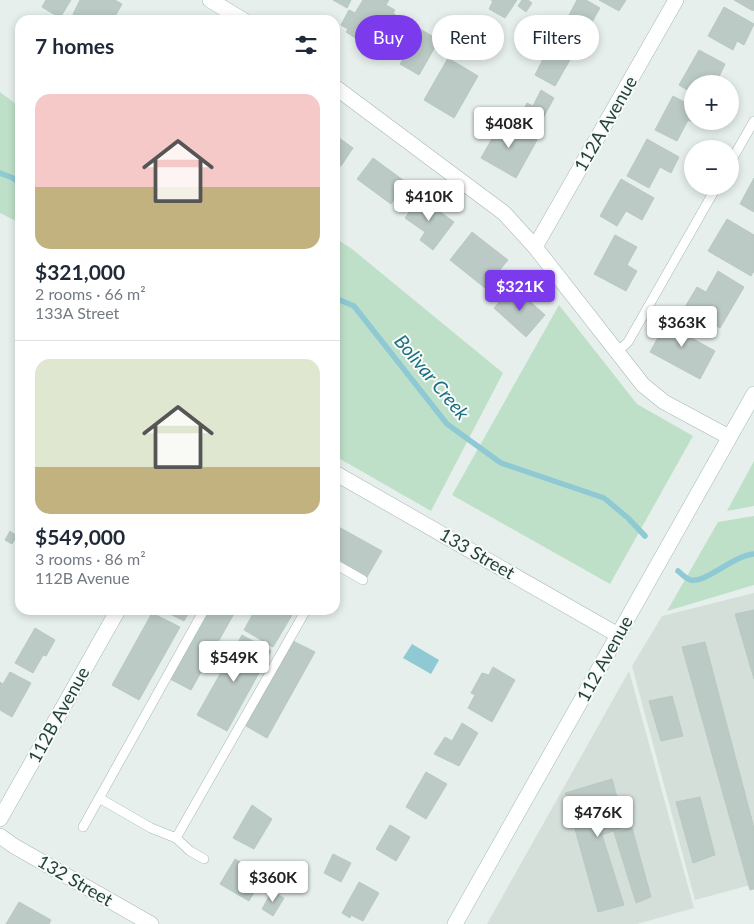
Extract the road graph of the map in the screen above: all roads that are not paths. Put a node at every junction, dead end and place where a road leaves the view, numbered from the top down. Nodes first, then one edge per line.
1 (210, 0) edge
2 (676, 0) edge
3 (235, 15) edge
4 (340, 91) edge
5 (754, 121) edge
6 (739, 147) edge
7 (712, 195) edge
8 (535, 247) junction
9 (617, 352) junction
10 (754, 394) edge
11 (729, 438) junction
12 (340, 476) edge
13 (340, 567) edge
14 (364, 580) dead end
15 (115, 615) edge
16 (201, 615) edge
17 (303, 615) edge
18 (618, 635) junction
19 (99, 798) junction
20 (0, 819) edge
21 (83, 827) dead end
22 (0, 836) edge
23 (176, 838) junction
24 (204, 859) dead end
25 (151, 924) edge
26 (455, 924) edge

1 - 3 street
2 - 8 street, 112A Avenue
4 - 8 street
5 - 6 lane
7 - 9 lane
8 - 9 street
9 - 11 street
10 - 11 street, 112 Avenue
11 - 18 street, 112 Avenue
12 - 18 street, 133 Street
13 - 14 lane
15 - 20 street, 112B Avenue
16 - 19 lane
17 - 23 lane
18 - 26 street, 112 Avenue
19 - 21 lane
19 - 23 lane
22 - 25 street, 132 Street
23 - 24 lane

